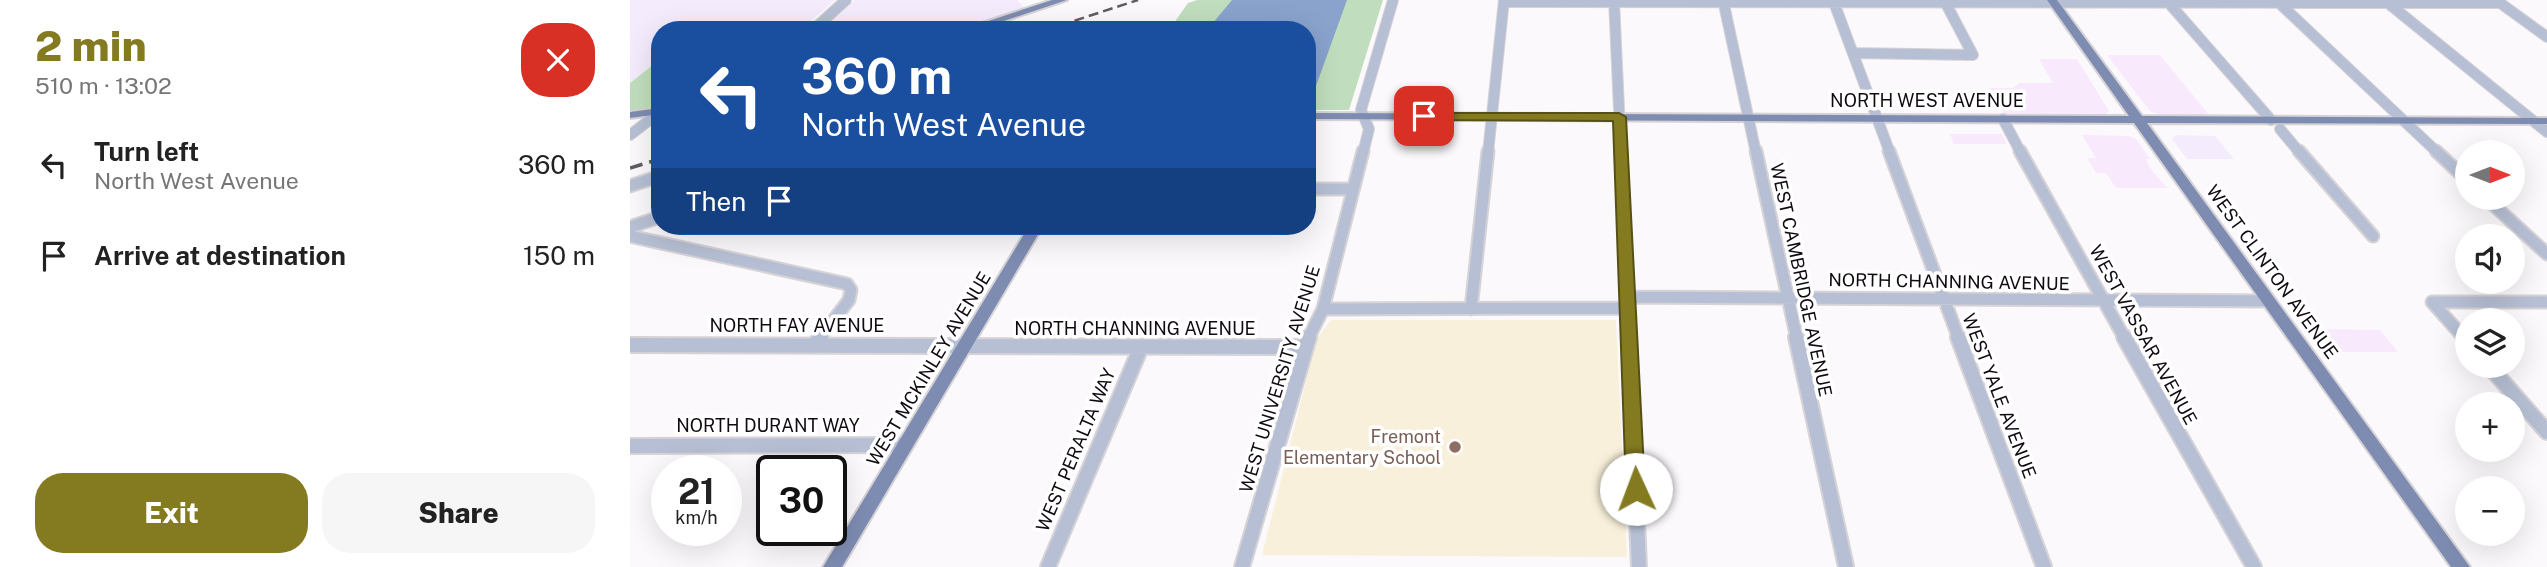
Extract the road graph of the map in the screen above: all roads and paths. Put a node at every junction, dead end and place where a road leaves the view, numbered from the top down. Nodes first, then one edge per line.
1 (846, 0) edge
2 (1062, 0) edge
3 (1393, 0) edge
4 (1504, 1) edge
5 (1614, 1) edge
6 (1723, 1) edge
7 (1834, 1) edge
8 (1945, 1) edge
9 (2498, 1) edge
10 (2053, 2) edge
11 (2168, 2) edge
12 (2277, 2) edge
13 (2388, 2) junction
14 (823, 21) edge
15 (994, 21) edge
16 (2547, 37) edge
17 (1853, 53) junction
18 (651, 113) edge
19 (630, 115) edge
20 (1316, 117) edge
21 (651, 119) edge
22 (1365, 120) junction
23 (1491, 120) junction
24 (1620, 121) junction
25 (2532, 121) junction
26 (1749, 122) junction
27 (1876, 122) junction
28 (1316, 123) edge
29 (2006, 123) junction
30 (2139, 124) junction
31 (2275, 125) junction
32 (2406, 125) junction
33 (2546, 128) edge
34 (630, 135) edge
35 (2455, 169) edge
36 (651, 179) edge
37 (630, 186) edge
38 (1316, 189) edge
39 (1353, 190) junction
40 (2499, 210) edge
41 (651, 220) edge
42 (630, 227) edge
43 (1031, 235) edge
44 (630, 236) edge
45 (2373, 236) dead end
46 (2547, 254) edge
47 (1787, 298) junction
48 (1944, 299) junction
49 (2102, 301) junction
50 (2269, 301) junction
51 (2547, 302) edge
52 (1628, 303) junction
53 (1323, 309) junction
54 (1471, 309) junction
55 (2455, 328) edge
56 (816, 344) junction
57 (630, 345) edge
58 (965, 345) junction
59 (1304, 347) junction
60 (1141, 348) junction
61 (2499, 378) edge
62 (2547, 432) edge
63 (906, 444) junction
64 (630, 446) edge
65 (832, 567) edge
66 (1048, 567) edge
67 (1242, 567) edge
68 (1639, 567) edge
69 (1846, 567) edge
70 (2044, 567) edge
71 (2254, 567) edge
72 (2461, 567) edge

1 - 14 street
2 - 15 main road
3 - 22 street, WEST UNIVERSITY AVENUE
4 - 5 street
4 - 23 street
5 - 6 street
5 - 24 street
6 - 7 street
6 - 26 street, WEST CAMBRIDGE AVENUE
7 - 8 street
7 - 17 street, WEST YALE AVENUE
8 - 10 street
8 - 17 street
9 - 13 street
9 - 16 street
10 - 11 street
10 - 30 main road, WEST CLINTON AVENUE
11 - 12 street
11 - 31 street
12 - 13 street
12 - 32 street
13 - 25 street
17 - 27 street, WEST YALE AVENUE
18 - 19 main road
20 - 22 main road, NORTH WEST AVENUE
21 - 34 street
22 - 23 main road, NORTH WEST AVENUE
22 - 28 main road, NORTH WEST AVENUE
22 - 39 street, WEST UNIVERSITY AVENUE
23 - 24 main road, NORTH WEST AVENUE
23 - 54 street
24 - 26 main road, NORTH WEST AVENUE
24 - 52 street
25 - 32 main road, NORTH WEST AVENUE
25 - 33 main road, NORTH WEST AVENUE
26 - 27 main road, NORTH WEST AVENUE
26 - 47 street, WEST CAMBRIDGE AVENUE
27 - 29 main road, NORTH WEST AVENUE
27 - 48 street, WEST YALE AVENUE
29 - 30 main road, NORTH WEST AVENUE
29 - 49 street, WEST VASSAR AVENUE
30 - 31 main road, NORTH WEST AVENUE
30 - 50 main road, WEST CLINTON AVENUE
31 - 32 main road, NORTH WEST AVENUE
31 - 45 street
32 - 33 main road, NORTH WEST AVENUE
32 - 35 street
36 - 37 street
38 - 39 street
39 - 53 street, WEST UNIVERSITY AVENUE
40 - 46 street
41 - 42 street
43 - 58 main road, WEST MCKINLEY AVENUE
44 - 56 street
47 - 48 street, NORTH CHANNING AVENUE
47 - 52 street, NORTH CHANNING AVENUE
47 - 69 street, WEST CAMBRIDGE AVENUE
48 - 49 street, NORTH CHANNING AVENUE
48 - 70 street, WEST YALE AVENUE
49 - 50 street, NORTH CHANNING AVENUE
49 - 71 street, WEST VASSAR AVENUE
50 - 72 main road, WEST CLINTON AVENUE
51 - 55 street
52 - 54 street, NORTH CHANNING AVENUE
52 - 68 street
53 - 54 street, NORTH CHANNING AVENUE
53 - 59 street, WEST UNIVERSITY AVENUE
56 - 57 street, NORTH FAY AVENUE
56 - 58 street, NORTH FAY AVENUE
58 - 60 street, NORTH CHANNING AVENUE
58 - 63 main road, WEST MCKINLEY AVENUE
59 - 60 street, NORTH CHANNING AVENUE
59 - 67 street, WEST UNIVERSITY AVENUE
60 - 66 street, WEST PERALTA WAY
61 - 62 street
63 - 64 street, NORTH DURANT WAY
63 - 65 main road, WEST MCKINLEY AVENUE

